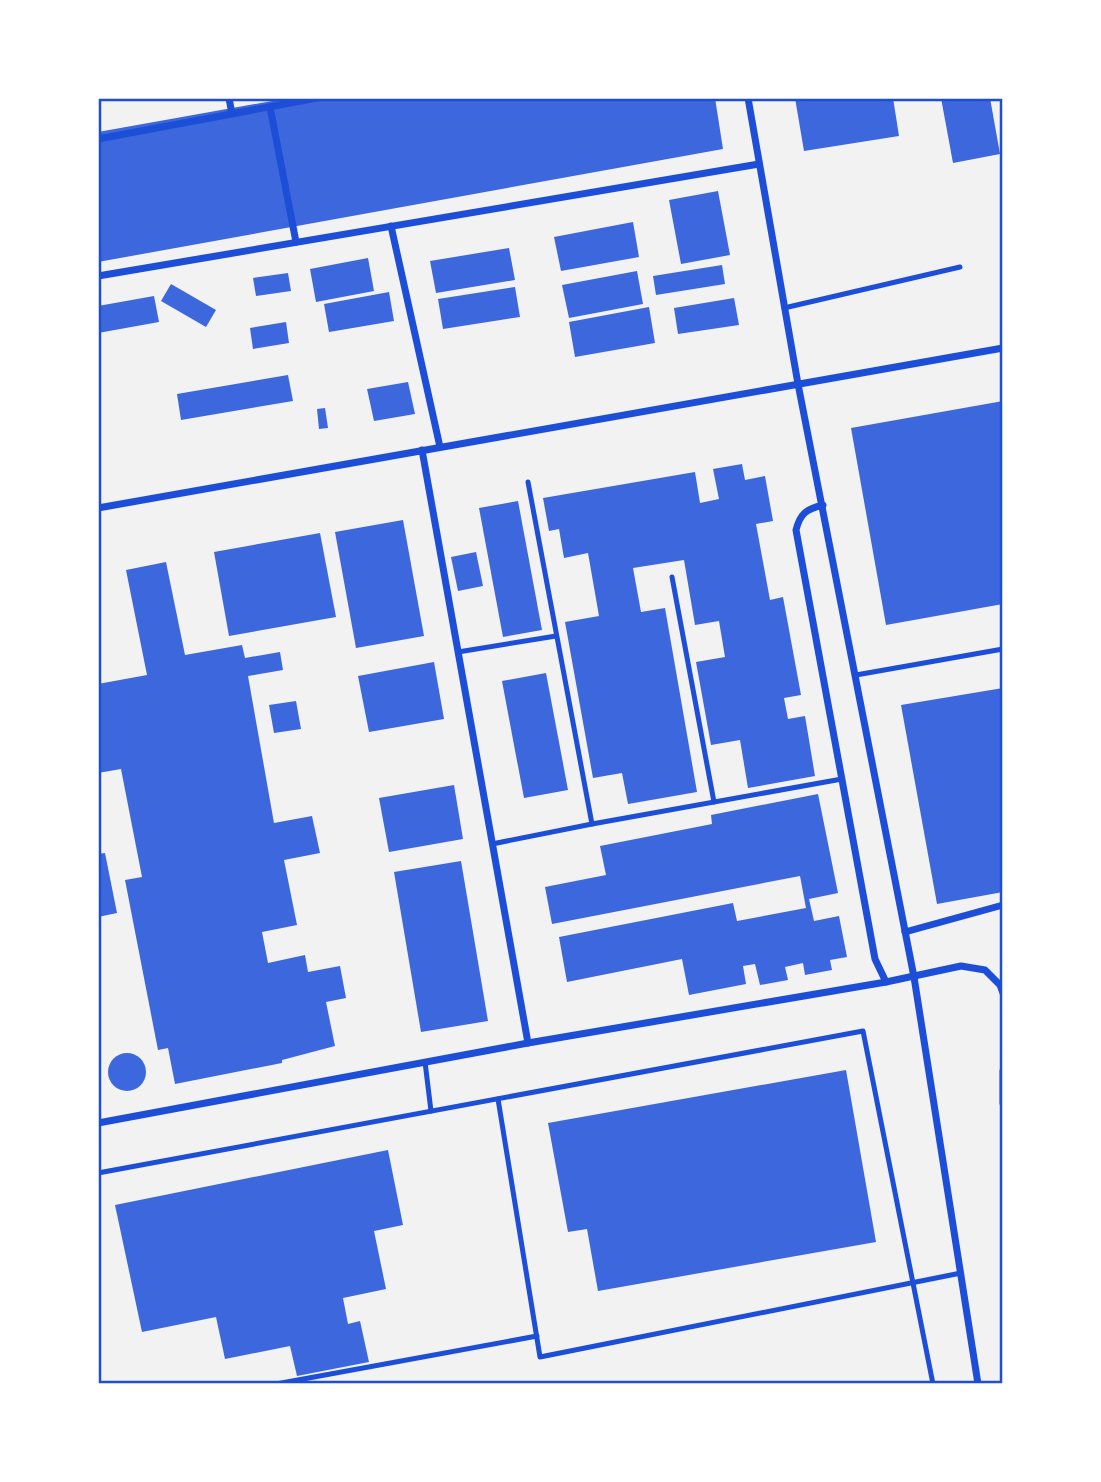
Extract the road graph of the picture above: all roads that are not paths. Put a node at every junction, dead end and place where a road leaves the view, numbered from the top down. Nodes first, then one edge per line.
1 (229, 98) edge
2 (317, 98) edge
3 (748, 98) edge
4 (271, 107) junction
5 (232, 114) junction
6 (98, 139) edge
7 (759, 164) junction
8 (391, 226) junction
9 (296, 242) junction
10 (960, 267) dead end
11 (98, 276) edge
12 (785, 308) junction
13 (1003, 348) edge
14 (798, 384) junction
15 (440, 447) junction
16 (422, 450) junction
17 (528, 482) dead end
18 (822, 505) junction
19 (98, 508) edge
20 (672, 577) dead end
21 (556, 636) junction
22 (1003, 649) edge
23 (458, 652) junction
24 (856, 675) junction
25 (842, 779) junction
26 (714, 802) junction
27 (592, 824) junction
28 (492, 844) junction
29 (1003, 905) edge
30 (905, 932) junction
31 (914, 976) junction
32 (1003, 976) edge
33 (886, 982) junction
34 (1001, 989) edge
35 (528, 1043) junction
36 (425, 1062) junction
37 (1003, 1071) edge
38 (498, 1099) junction
39 (1003, 1103) edge
40 (431, 1111) junction
41 (98, 1123) edge
42 (98, 1173) edge
43 (961, 1273) junction
44 (913, 1284) junction
45 (537, 1336) junction
46 (276, 1384) edge
47 (933, 1384) edge
48 (978, 1384) edge

1 - 5 street
2 - 4 street
3 - 7 street
4 - 5 street
4 - 9 street
5 - 6 street
7 - 8 street
7 - 12 street
8 - 9 street
8 - 15 street
9 - 11 street
10 - 12 lane
12 - 14 street
13 - 14 street
14 - 15 street
14 - 18 street
15 - 16 street
16 - 19 street
16 - 23 street
17 - 21 lane
18 - 24 street
18 - 25 street
20 - 26 lane
21 - 23 lane
21 - 27 lane
22 - 24 lane
23 - 28 street
24 - 30 street
25 - 26 lane
25 - 33 street
26 - 27 lane
27 - 28 lane
28 - 35 street
29 - 30 street
30 - 31 street
31 - 33 street
31 - 34 street
31 - 43 street
32 - 34 lane
33 - 35 street
35 - 36 street
36 - 40 lane
36 - 41 street
37 - 39 street
38 - 40 lane
38 - 44 lane
38 - 45 lane
40 - 42 lane
43 - 44 lane
43 - 48 street
44 - 45 lane
44 - 47 lane
45 - 46 lane

